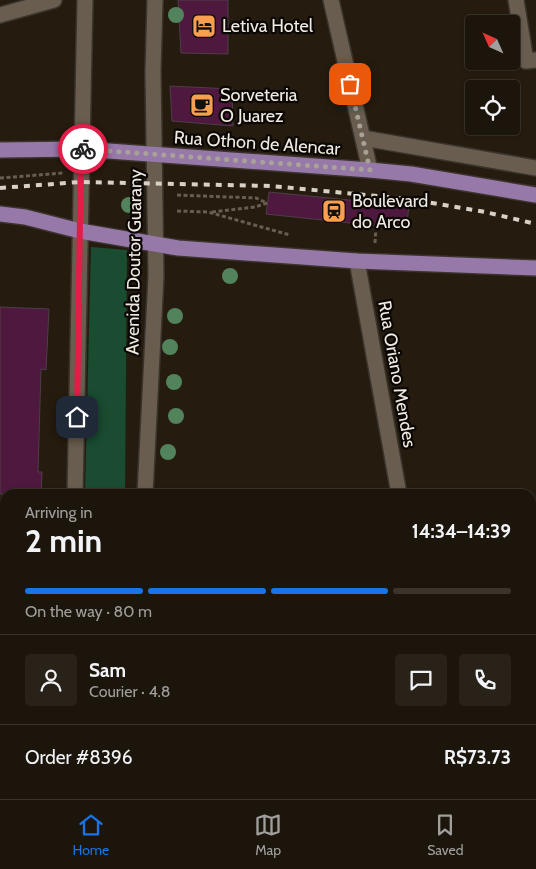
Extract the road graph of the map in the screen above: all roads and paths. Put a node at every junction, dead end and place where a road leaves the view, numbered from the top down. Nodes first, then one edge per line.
1 (54, 0) edge
2 (85, 0) edge
3 (155, 0) edge
4 (331, 0) edge
5 (516, 0) edge
6 (0, 15) edge
7 (531, 61) edge
8 (363, 138) junction
9 (81, 149) junction
10 (0, 150) edge
11 (154, 153) junction
12 (536, 168) edge
13 (370, 170) junction
14 (536, 194) edge
15 (177, 195) dead end
16 (177, 211) dead end
17 (208, 212) junction
18 (0, 214) edge
19 (80, 231) junction
20 (293, 236) dead end
21 (156, 244) junction
22 (357, 261) junction
23 (536, 268) edge
24 (75, 489) edge
25 (145, 489) edge
26 (398, 489) edge

1 - 6 main road
2 - 9 main road
3 - 11 main road, Avenida Doutor Guarany
4 - 8 main road
5 - 7 main road
8 - 12 main road
8 - 13 main road
9 - 10 main road, Rua Othon de Alencar
9 - 11 main road, Rua Othon de Alencar
9 - 19 main road
11 - 13 main road, Rua Othon de Alencar
11 - 21 main road, Avenida Doutor Guarany
13 - 14 main road, Rua Othon de Alencar
15 - 17 path
16 - 17 path
17 - 20 path
18 - 19 main road
19 - 21 main road
19 - 24 main road
21 - 22 main road
21 - 25 main road, Avenida Doutor Guarany
22 - 23 main road
22 - 26 main road, Rua Oriano Mendes

